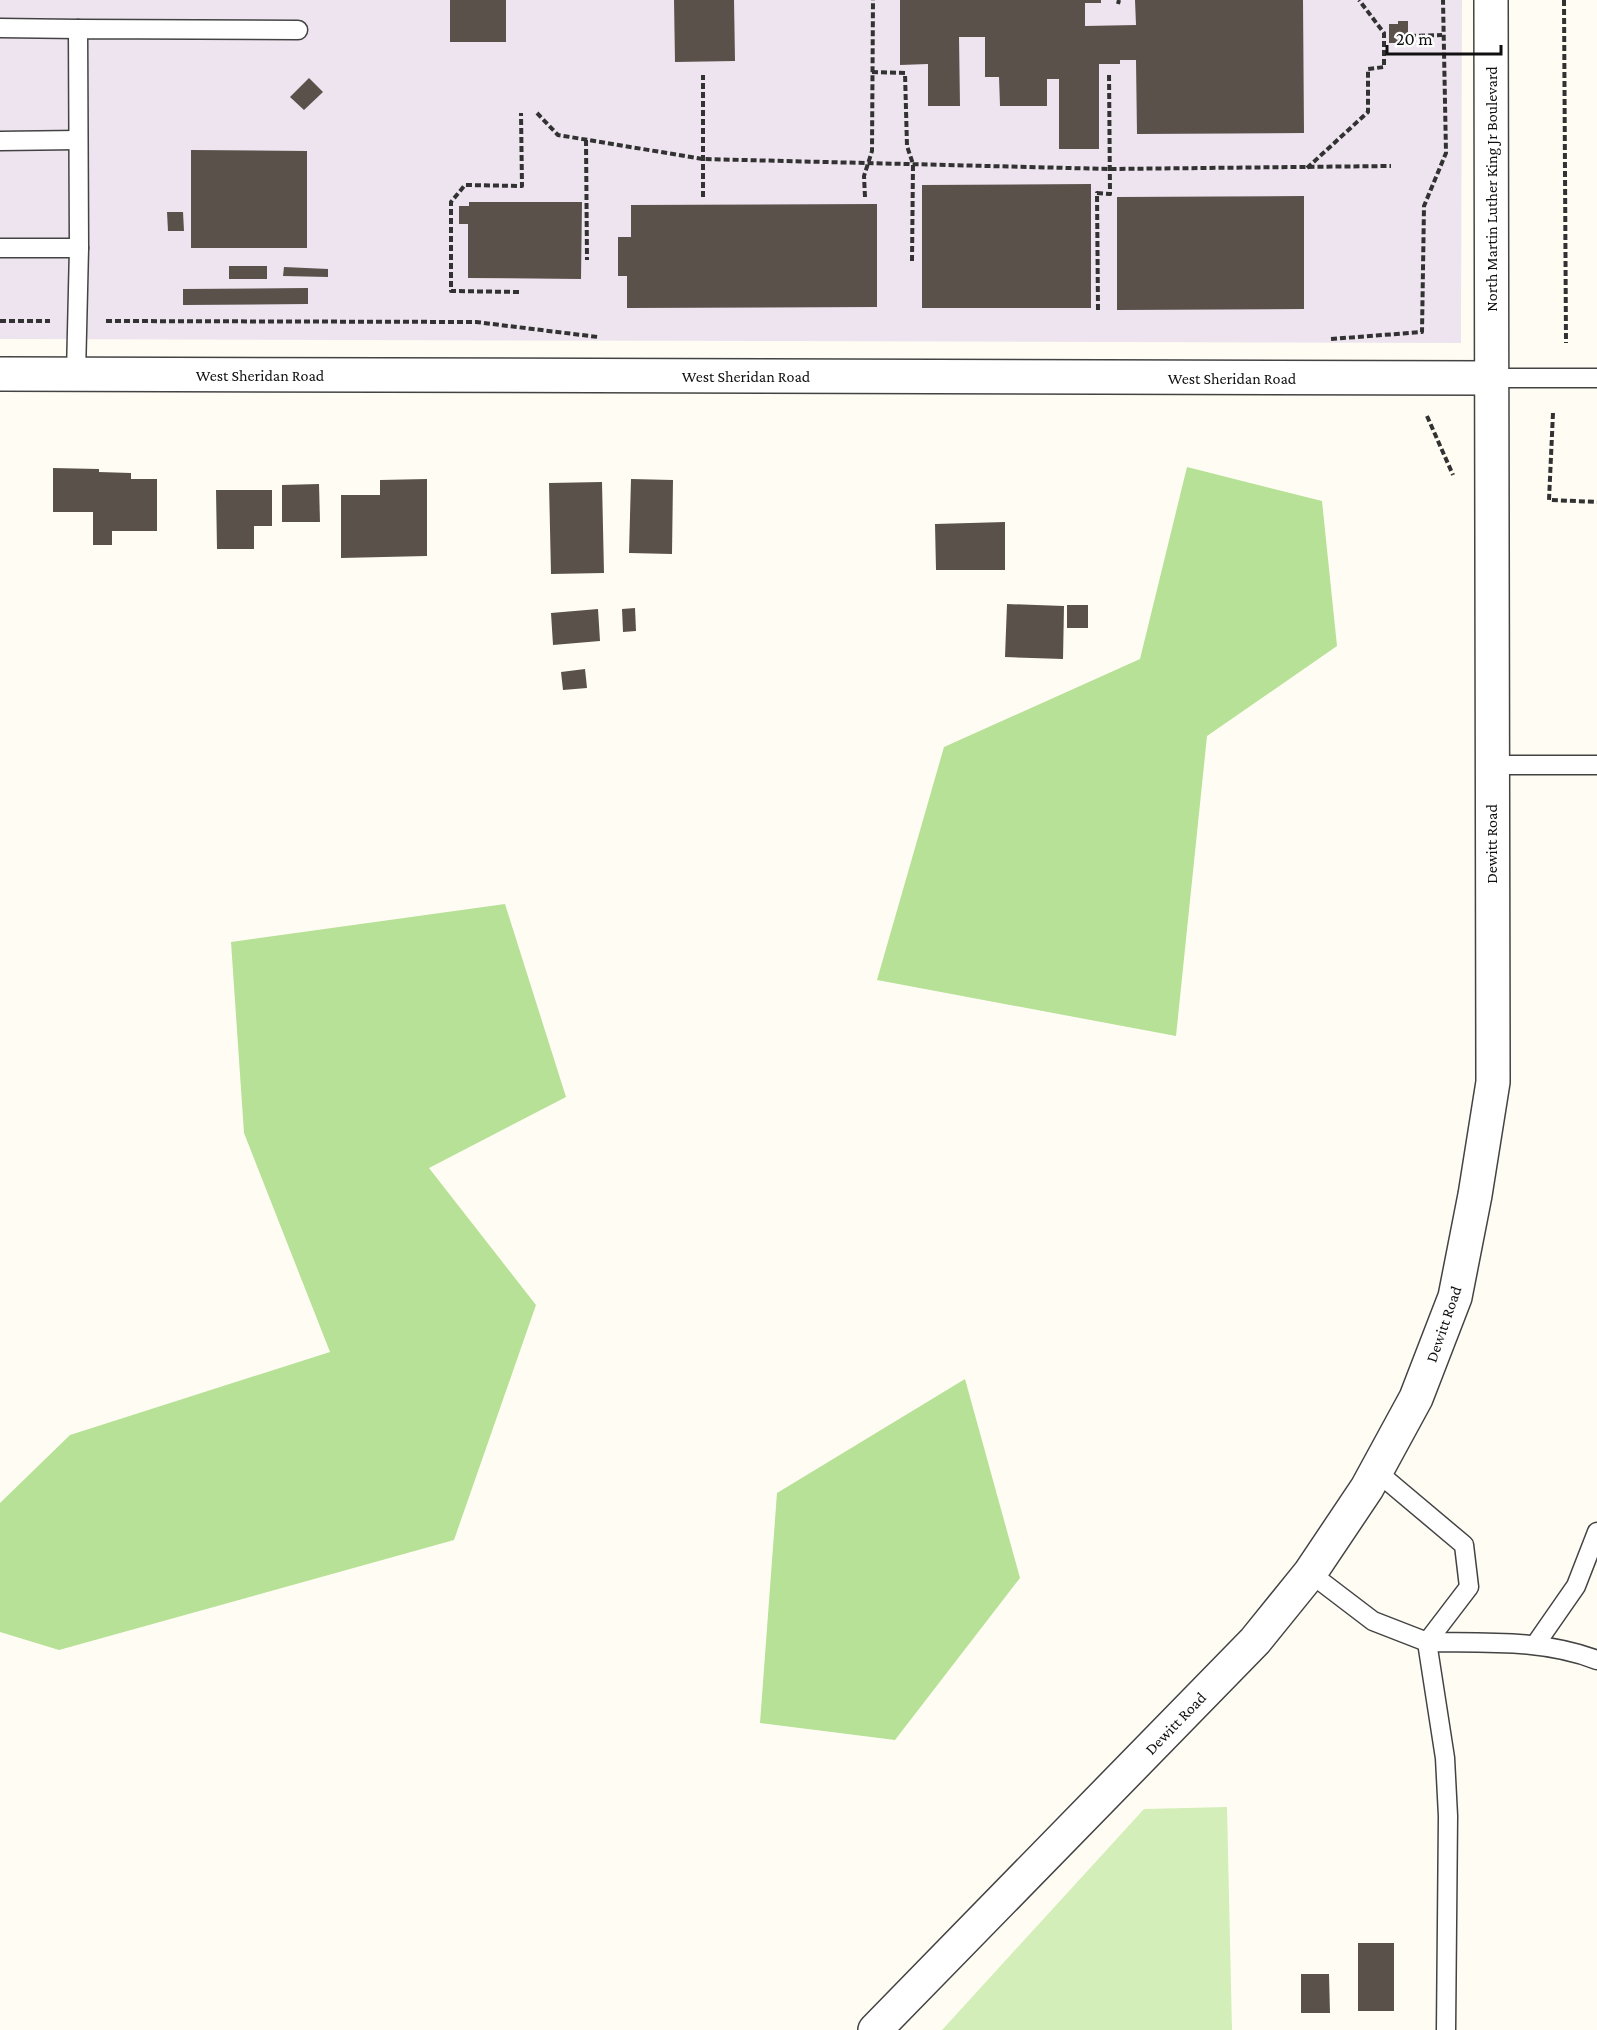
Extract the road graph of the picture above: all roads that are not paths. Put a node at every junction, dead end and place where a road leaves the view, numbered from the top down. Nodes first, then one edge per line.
1 (1491, 0) edge
2 (0, 28) edge
3 (78, 29) junction
4 (298, 30) dead end
5 (78, 140) junction
6 (0, 141) edge
7 (0, 248) edge
8 (79, 248) junction
9 (0, 374) edge
10 (76, 374) junction
11 (1491, 378) junction
12 (1597, 378) edge
13 (1491, 765) junction
14 (1597, 765) edge
15 (1376, 1471) junction
16 (1597, 1532) edge
17 (1310, 1573) junction
18 (1427, 1642) junction
19 (1535, 1645) junction
20 (1597, 1660) edge
21 (875, 2030) edge
22 (1446, 2030) edge

1 - 11 street, North Martin Luther King Jr Boulevard
2 - 3 lane
3 - 4 lane
3 - 5 lane
5 - 6 lane
5 - 8 lane
7 - 8 lane
8 - 10 lane
9 - 10 street, West Sheridan Road
10 - 11 street, West Sheridan Road
11 - 12 lane
11 - 13 street, Dewitt Road
13 - 14 lane
13 - 15 street, Dewitt Road
15 - 17 street, Dewitt Road
15 - 18 lane
16 - 19 lane
17 - 18 lane
17 - 21 street, Dewitt Road
18 - 19 lane
18 - 22 lane
19 - 20 lane

